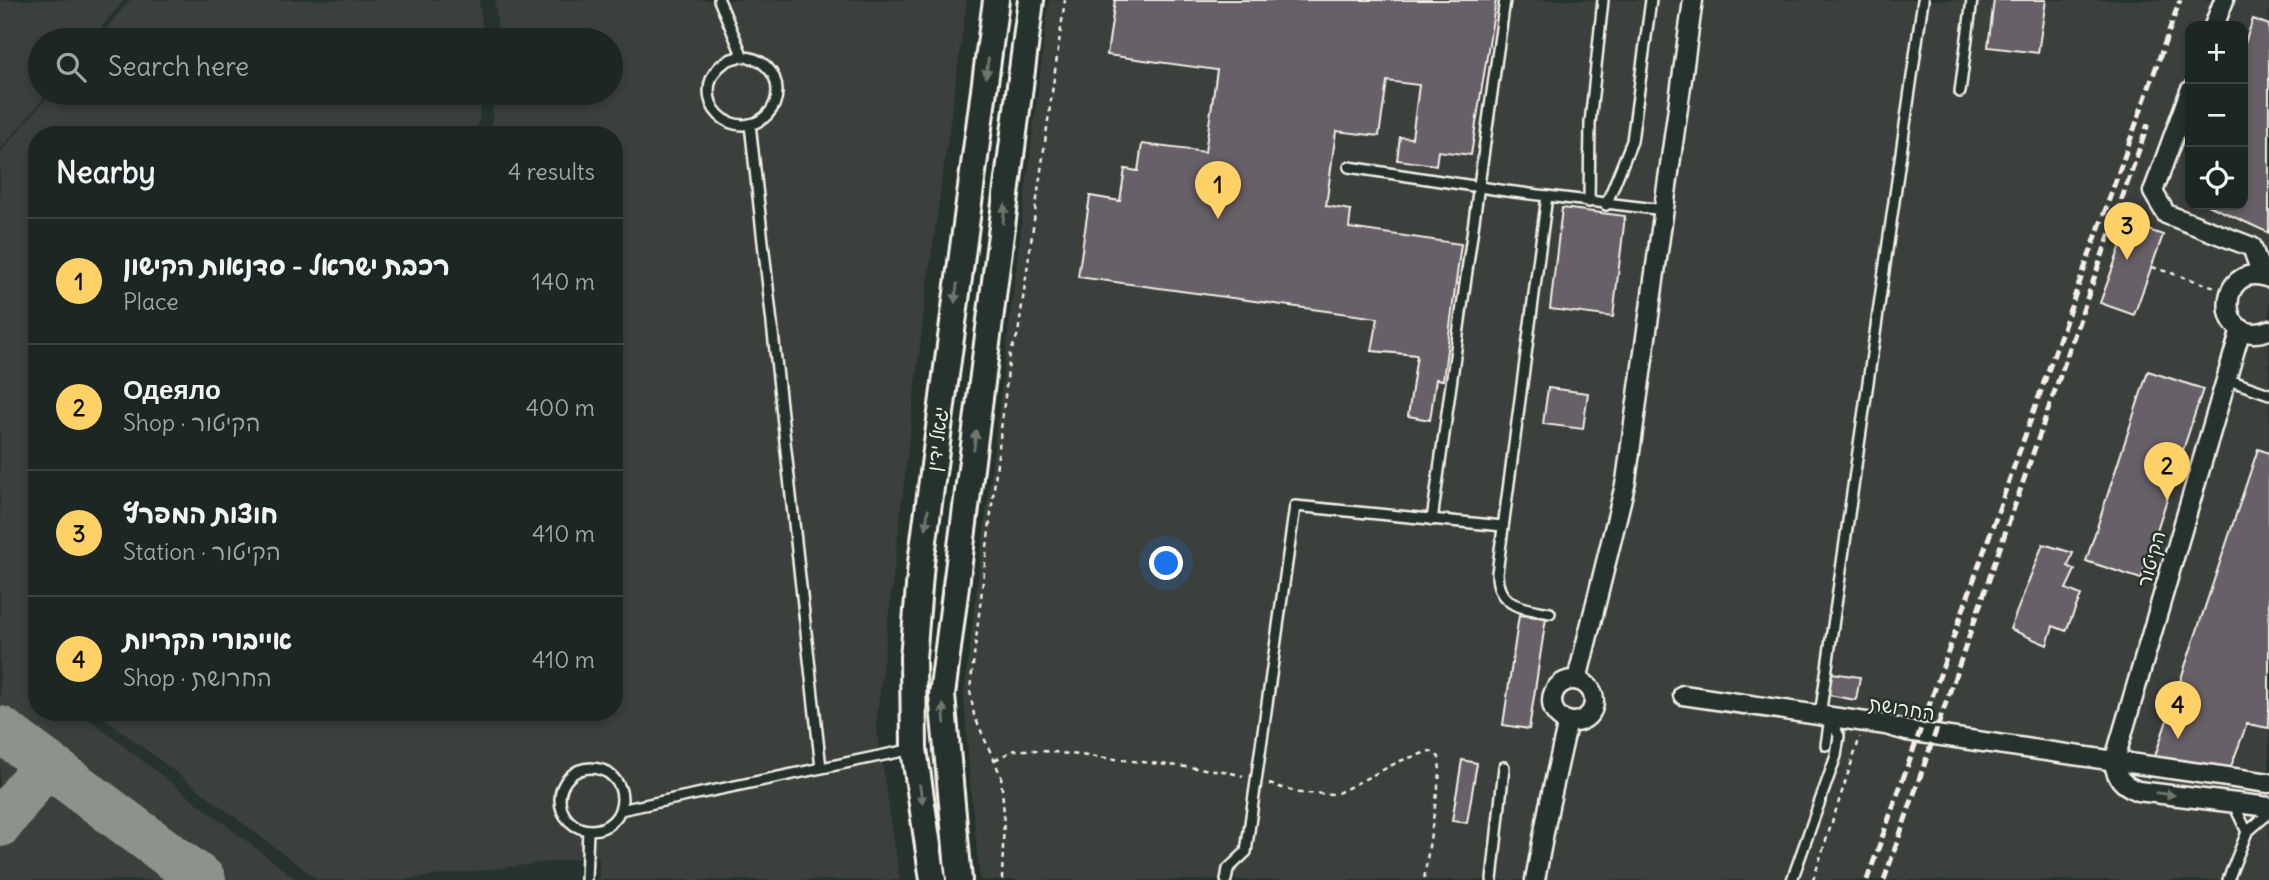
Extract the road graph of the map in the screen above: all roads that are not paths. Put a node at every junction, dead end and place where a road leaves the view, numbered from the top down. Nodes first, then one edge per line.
1 (719, 0) edge
2 (996, 0) edge
3 (1031, 0) edge
4 (1505, 0) edge
5 (1603, 0) edge
6 (1651, 0) edge
7 (1693, 0) edge
8 (1923, 0) edge
9 (1972, 0) edge
10 (2224, 0) edge
11 (2216, 21) edge
12 (743, 57) junction
13 (1960, 92) dead end
14 (2185, 105) edge
15 (750, 124) junction
16 (1349, 167) dead end
17 (1477, 187) junction
18 (1547, 196) junction
19 (1589, 202) junction
20 (1606, 205) junction
21 (1664, 211) junction
22 (2266, 276) edge
23 (2241, 329) junction
24 (2269, 330) edge
25 (2227, 379) junction
26 (2269, 394) edge
27 (1432, 520) junction
28 (1503, 526) junction
29 (1550, 613) dead end
30 (1577, 681) junction
31 (1684, 695) dead end
32 (1825, 717) junction
33 (1569, 721) junction
34 (1826, 745) dead end
35 (914, 749) junction
36 (2114, 762) junction
37 (1504, 767) dead end
38 (821, 768) junction
39 (2269, 783) edge
40 (2233, 803) junction
41 (2269, 807) edge
42 (620, 810) junction
43 (2269, 813) edge
44 (588, 830) junction
45 (2247, 832) junction
46 (586, 880) edge
47 (933, 880) edge
48 (959, 880) edge
49 (1226, 880) edge
50 (1492, 880) edge
51 (1535, 880) edge
52 (1791, 880) edge
53 (2228, 880) edge

1 - 12 lane
2 -> 35 main road, יגאל ידין
48 -> 3 main road, יגאל ידין
4 - 17 lane
5 - 19 lane
6 - 20 lane
7 - 21 street
8 - 32 lane
9 - 13 lane
10 - 11 street
12 - 15 lane
12 - 15 lane
14 - 22 street
15 - 38 lane
16 - 17 lane
17 - 18 lane
17 - 27 lane
18 - 19 lane
18 - 28 lane
19 - 20 lane
20 - 21 lane
21 - 30 street
22 - 23 street
23 - 24 street
23 - 25 street, הקיטור
25 - 26 lane
25 - 36 street, הקיטור
27 - 28 lane
27 - 49 lane
28 - 29 lane
30 - 33 street
30 - 33 street
31 - 32 street, החרושת
32 - 34 lane
32 - 36 street, החרושת
32 - 52 lane
33 - 51 street
35 - 38 lane
35 -> 47 main road, יגאל ידין
36 - 39 street, החרושת
36 -> 40 street
37 - 50 lane
38 - 42 lane
40 - 41 street
40 - 45 lane
42 - 44 lane
42 - 44 lane
43 - 45 lane
44 - 46 lane
45 - 53 lane

